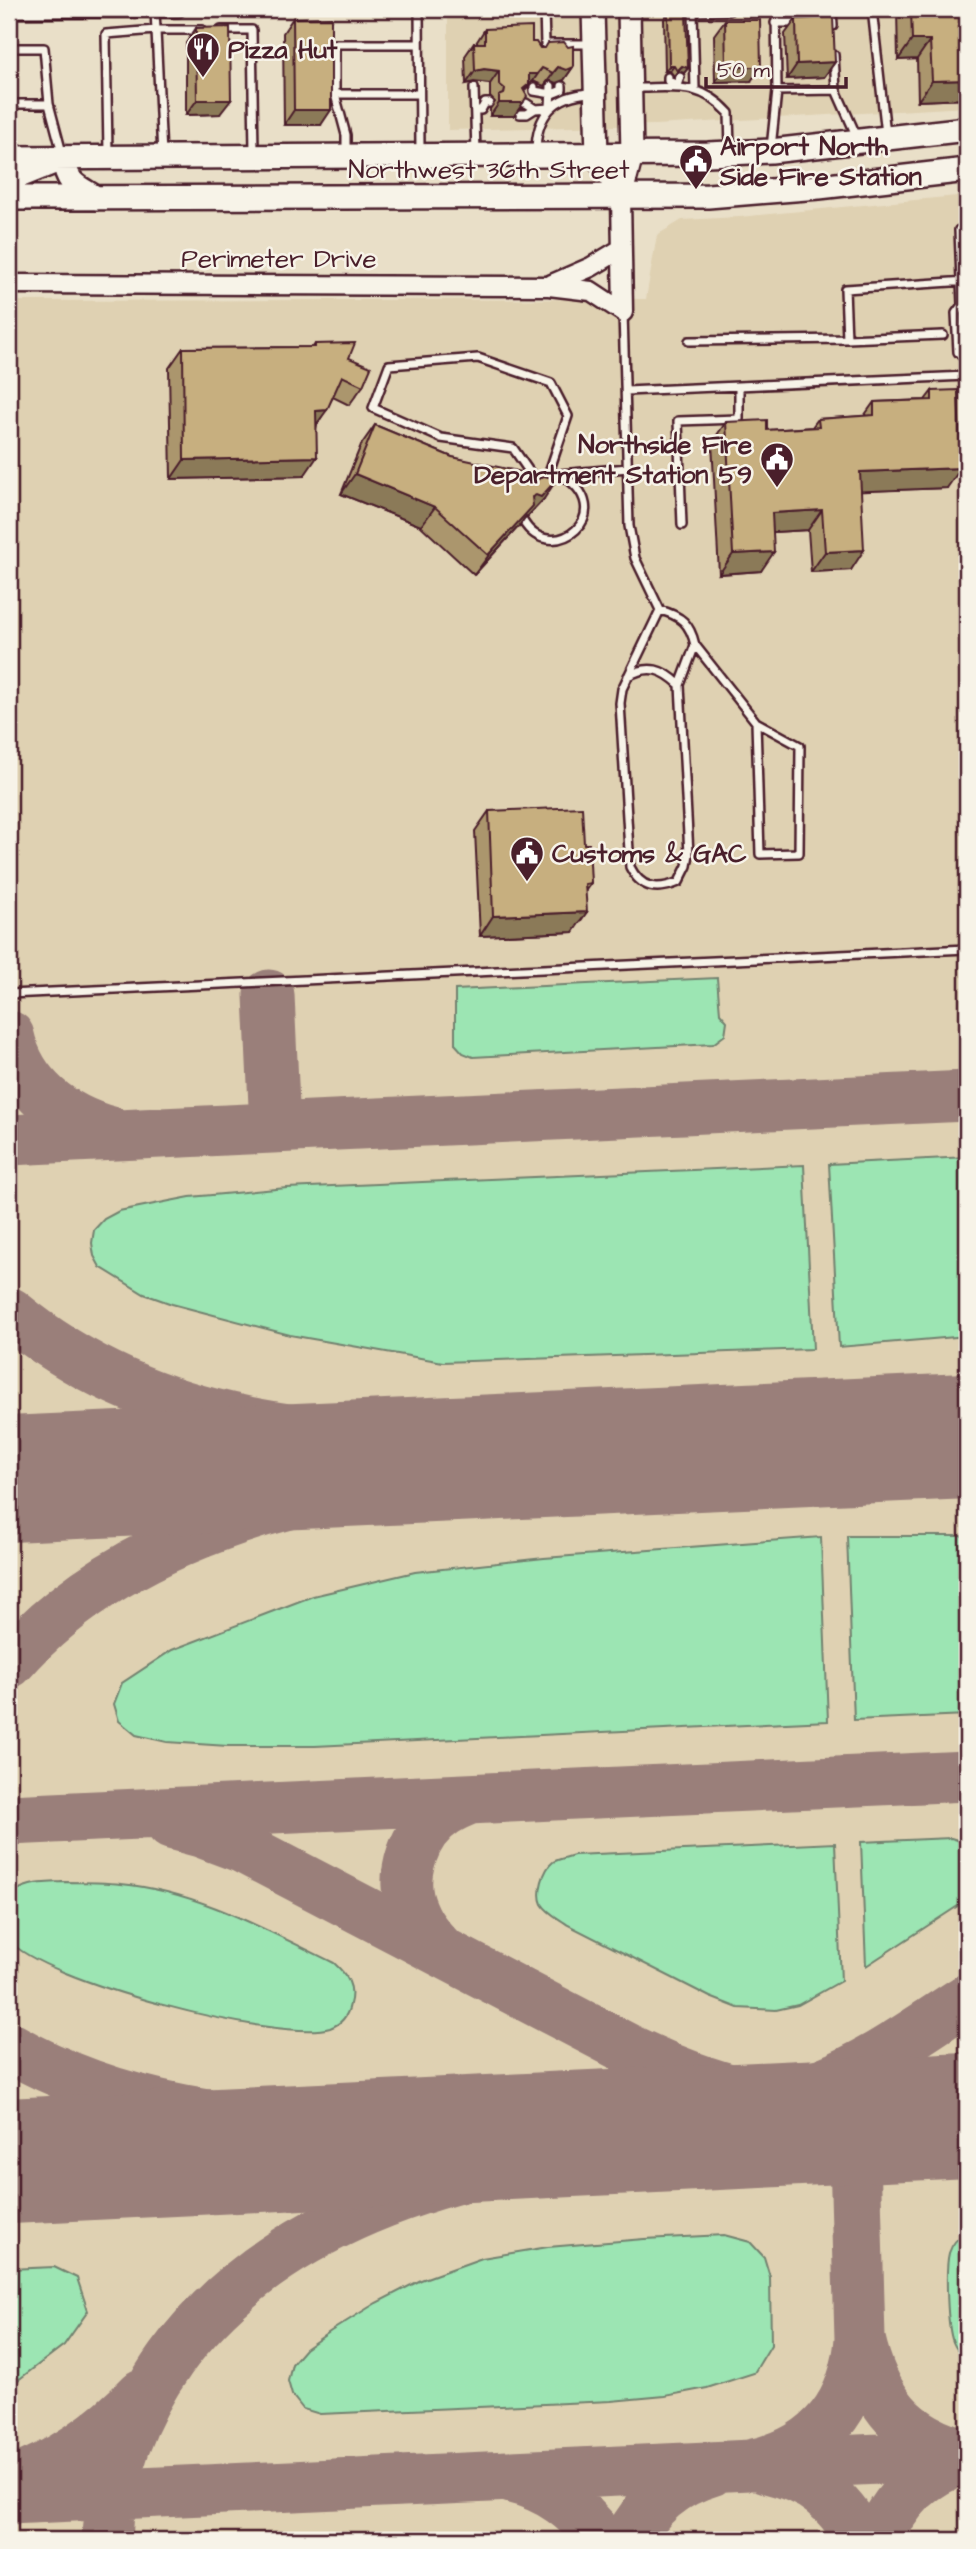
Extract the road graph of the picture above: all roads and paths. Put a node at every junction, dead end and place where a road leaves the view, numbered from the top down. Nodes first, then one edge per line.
1 (60, 9) edge
2 (155, 9) edge
3 (178, 9) edge
4 (419, 9) edge
5 (544, 9) edge
6 (593, 9) edge
7 (629, 9) edge
8 (729, 9) edge
9 (776, 9) edge
10 (832, 9) edge
11 (872, 9) edge
12 (9, 10) edge
13 (693, 12) junction
14 (672, 14) edge
15 (810, 22) edge
16 (821, 22) edge
17 (832, 22) junction
18 (775, 23) junction
19 (156, 30) junction
20 (833, 35) edge
21 (419, 44) junction
22 (594, 44) junction
23 (9, 48) edge
24 (548, 49) junction
25 (834, 49) edge
26 (561, 54) edge
27 (668, 77) dead end
28 (677, 83) junction
29 (562, 86) dead end
30 (534, 87) edge
31 (474, 88) dead end
32 (630, 89) junction
33 (695, 89) junction
34 (551, 90) junction
35 (836, 90) junction
36 (777, 91) junction
37 (596, 92) junction
38 (335, 94) junction
39 (419, 94) junction
40 (490, 103) dead end
41 (520, 103) edge
42 (9, 104) edge
43 (49, 104) junction
44 (550, 108) junction
45 (535, 109) junction
46 (478, 110) junction
47 (490, 113) dead end
48 (520, 114) edge
49 (967, 129) edge
50 (887, 138) junction
51 (859, 141) junction
52 (771, 151) junction
53 (731, 153) junction
54 (632, 155) junction
55 (162, 156) junction
56 (346, 156) junction
57 (420, 156) junction
58 (476, 156) junction
59 (536, 156) junction
60 (597, 156) junction
61 (108, 157) junction
62 (254, 157) junction
63 (9, 158) edge
64 (64, 159) junction
65 (967, 170) edge
66 (9, 180) edge
67 (621, 197) junction
68 (9, 198) edge
69 (96, 198) junction
70 (967, 229) edge
71 (621, 249) junction
72 (964, 282) edge
73 (9, 284) edge
74 (549, 286) junction
75 (962, 305) junction
76 (623, 312) junction
77 (967, 313) edge
78 (943, 335) dead end
79 (847, 339) junction
80 (689, 341) dead end
81 (966, 358) edge
82 (967, 376) edge
83 (739, 386) junction
84 (626, 391) junction
85 (628, 468) junction
86 (560, 474) junction
87 (548, 475) junction
88 (535, 480) junction
89 (525, 490) edge
90 (523, 521) edge
91 (682, 525) dead end
92 (660, 610) junction
93 (695, 645) junction
94 (628, 676) junction
95 (680, 685) junction
96 (756, 722) junction
97 (967, 949) edge
98 (9, 993) edge

1 - 2 street
1 - 12 street
2 - 3 street
2 - 19 lane
4 - 21 lane
5 - 24 lane
6 - 22 main road
7 - 32 main road
8 - 13 lane
9 - 18 lane
10 - 17 lane
11 - 50 lane
13 - 14 lane
13 - 33 lane
15 - 18 lane
16 - 17 lane
17 - 20 lane
18 - 36 lane
19 - 55 lane
19 - 61 lane
19 - 62 lane
21 - 38 lane
21 - 39 lane
22 - 24 lane
22 - 37 main road
23 - 43 lane
24 - 26 lane
25 - 35 lane
27 - 28 lane
28 - 32 lane
28 - 33 lane
29 - 34 lane
30 - 34 lane
31 - 46 lane
32 - 54 main road
33 - 53 lane
34 - 44 lane
35 - 36 lane
35 - 51 lane
36 - 52 lane
37 - 44 lane
37 - 60 main road
38 - 39 lane
38 - 56 lane
39 - 57 lane
40 - 46 lane
41 - 45 lane
42 - 43 lane
43 - 64 lane
44 - 45 lane
44 - 59 lane
45 - 48 lane
46 - 47 lane
46 - 58 lane
49 - 50 main road, Northwest 36th Street
50 - 51 main road, Northwest 36th Street
51 - 52 main road, Northwest 36th Street
52 - 53 main road, Northwest 36th Street
53 - 54 main road, Northwest 36th Street
54 - 60 main road, Northwest 36th Street
54 - 67 main road
55 - 61 main road, Northwest 36th Street
55 - 62 main road, Northwest 36th Street
56 - 57 main road, Northwest 36th Street
56 - 62 main road, Northwest 36th Street
57 - 58 main road, Northwest 36th Street
58 - 59 main road, Northwest 36th Street
59 - 60 main road, Northwest 36th Street
60 - 67 main road
61 - 64 main road, Northwest 36th Street
63 - 64 main road, Northwest 36th Street
64 - 66 main road
64 - 69 main road
65 - 67 main road, Northwest 36th Street
67 - 69 main road, Northwest 36th Street
67 - 71 street
68 - 69 main road, Northwest 36th Street
70 - 72 lane
71 - 74 street, Perimeter Drive
71 - 76 street
72 - 75 lane
72 - 79 lane
73 - 74 street, Perimeter Drive
74 - 76 street, Perimeter Drive
75 - 77 lane
75 - 81 lane
76 - 84 lane
78 - 79 lane
79 - 80 lane
81 - 82 lane
82 - 83 lane
83 - 84 lane
83 - 91 lane
84 - 85 lane
85 - 86 lane
85 - 92 lane
86 - 87 lane
86 - 90 lane
87 - 88 lane
87 - 88 lane
88 - 89 lane
92 - 93 lane
92 - 94 lane
93 - 95 lane
93 - 96 lane
94 - 95 lane
94 - 95 lane
96 - 96 lane
97 - 98 lane

